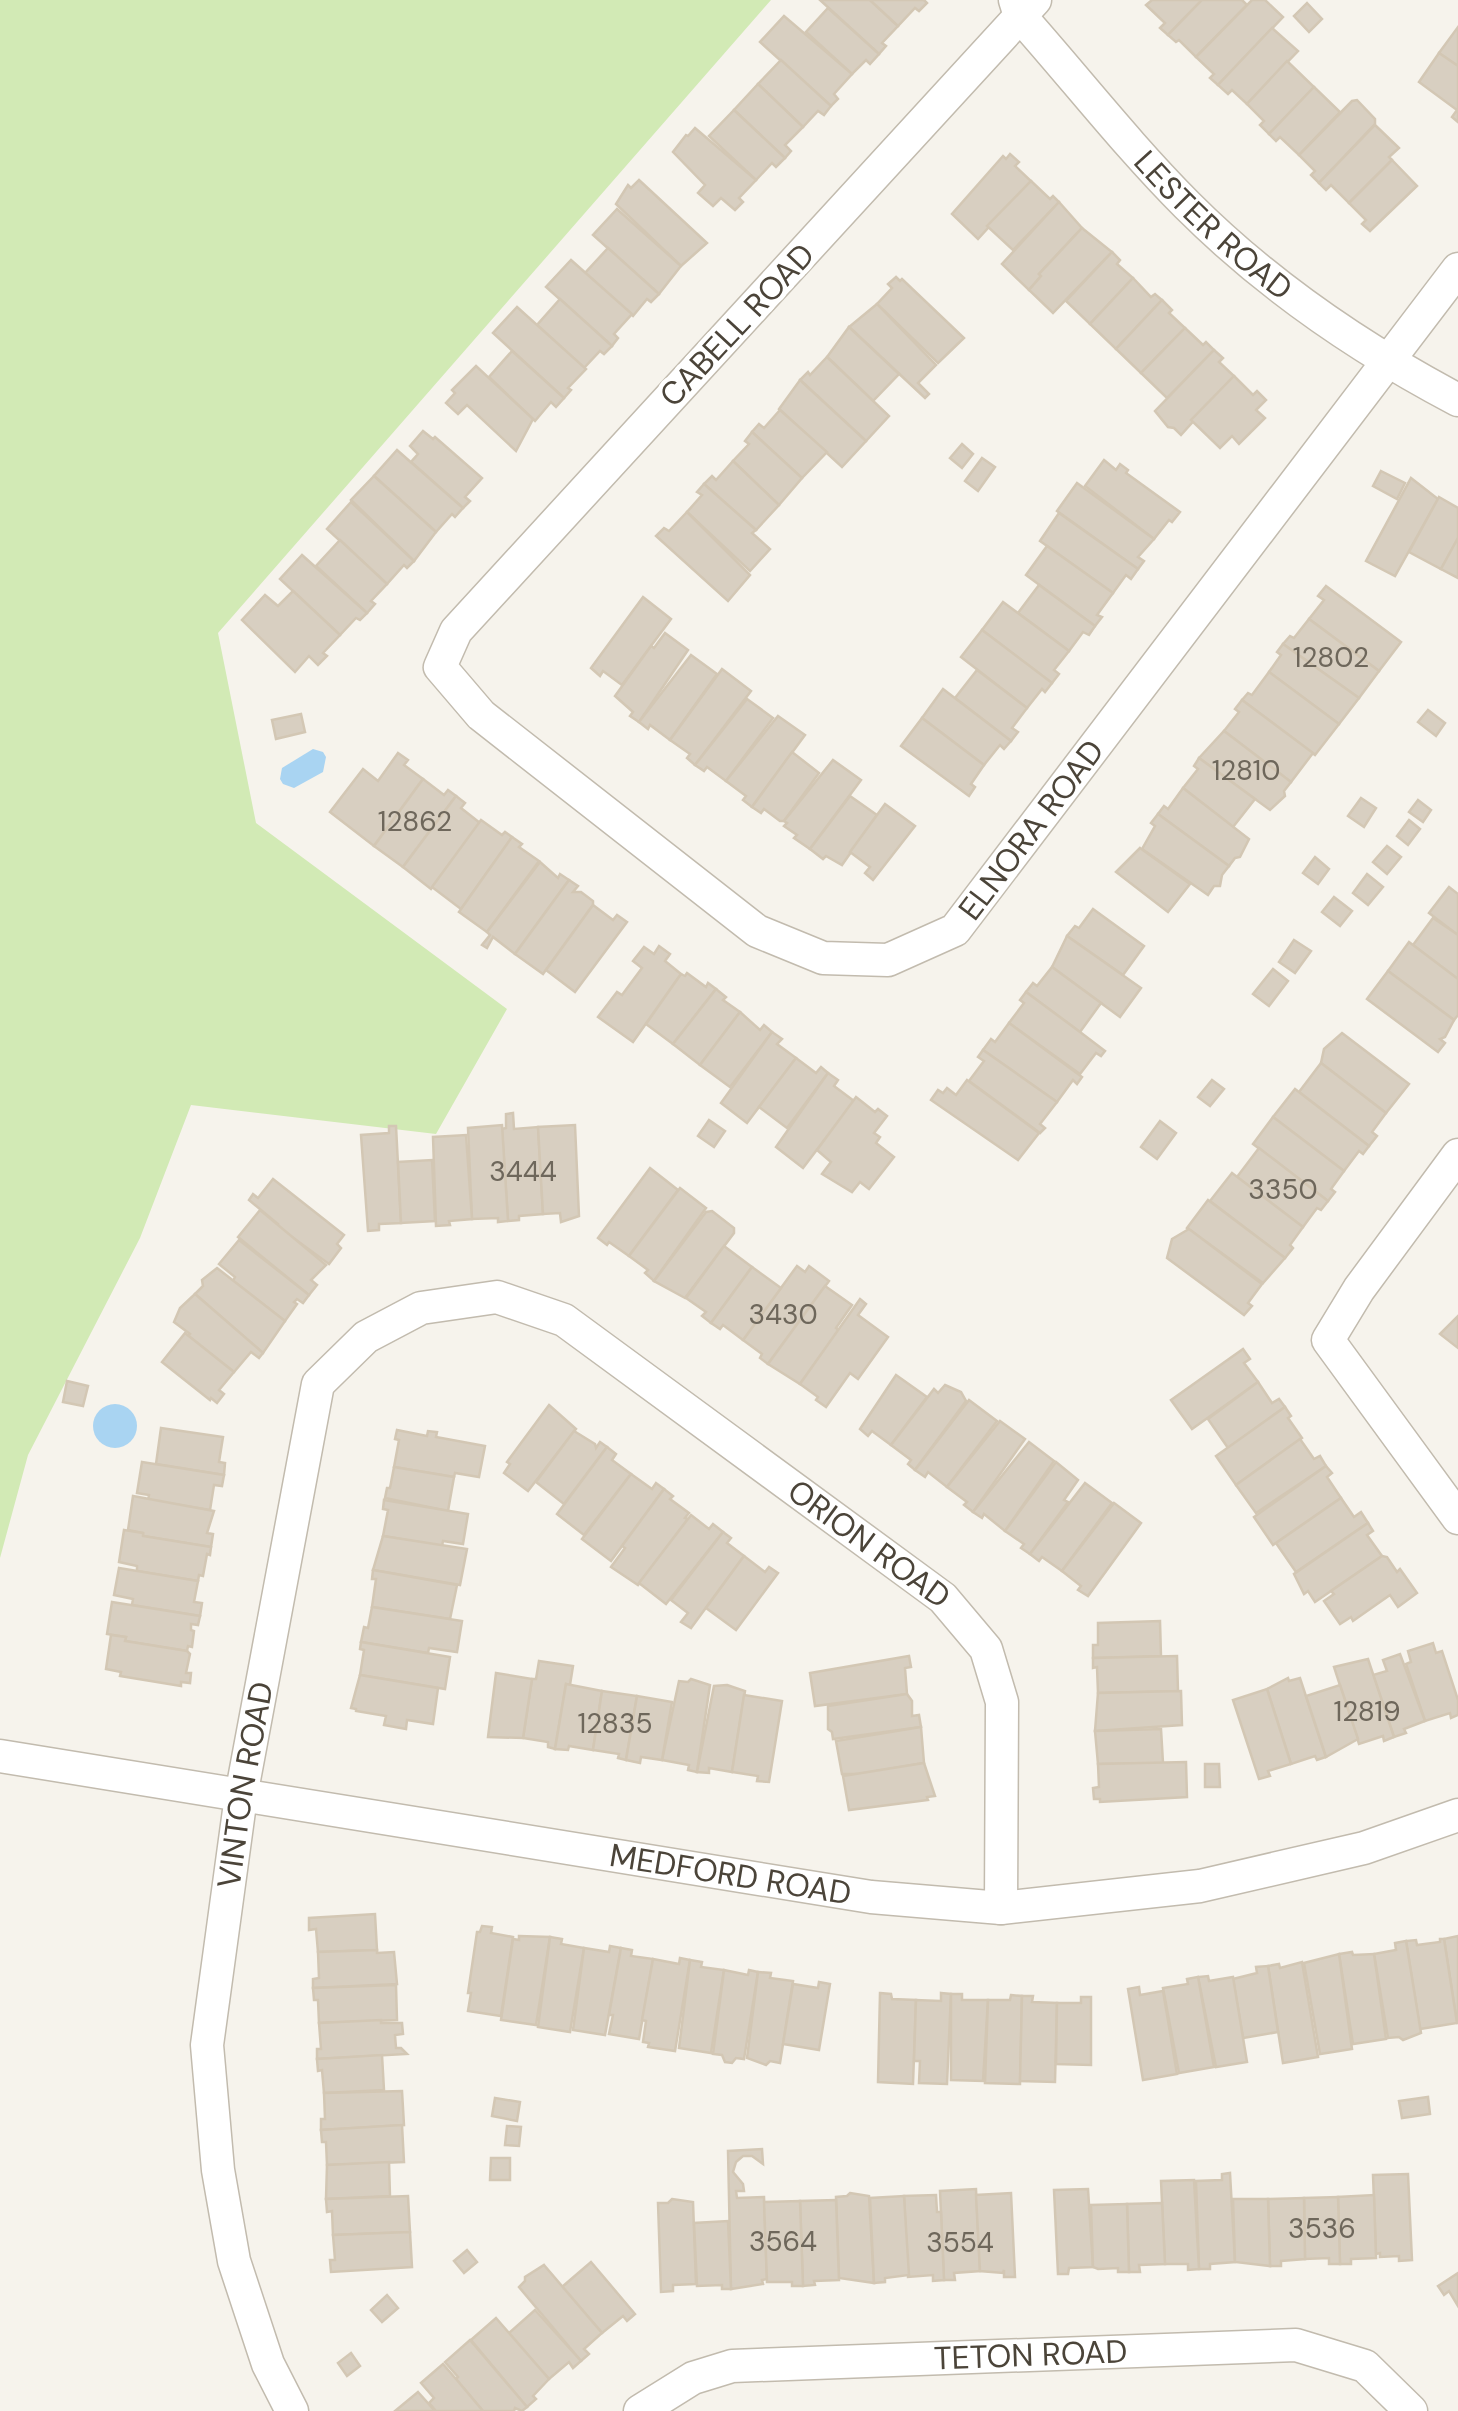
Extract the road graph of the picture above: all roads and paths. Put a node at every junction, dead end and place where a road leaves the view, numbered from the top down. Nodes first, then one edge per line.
1 (1023, 5) edge
2 (1458, 269) edge
3 (1388, 364) junction
4 (1458, 400) edge
5 (446, 653) joint
6 (1458, 1155) edge
7 (524, 1307) joint
8 (1457, 1517) edge
9 (0, 1756) edge
10 (240, 1796) junction
11 (1458, 1815) edge
12 (1001, 1908) junction
13 (292, 2411) edge
14 (640, 2411) edge
15 (1411, 2411) edge

1 - 3 street, LESTER ROAD
1 - 5 street, CABELL ROAD
2 - 3 street, ELNORA ROAD
3 - 4 street, LESTER ROAD
3 - 5 street, ELNORA ROAD
6 - 8 street
7 - 10 street, VINTON ROAD
7 - 12 street, ORION ROAD
9 - 10 street, MEDFORD ROAD
10 - 12 street, MEDFORD ROAD
10 - 13 street, VINTON ROAD
11 - 12 street, MEDFORD ROAD
14 - 15 street, TETON ROAD

